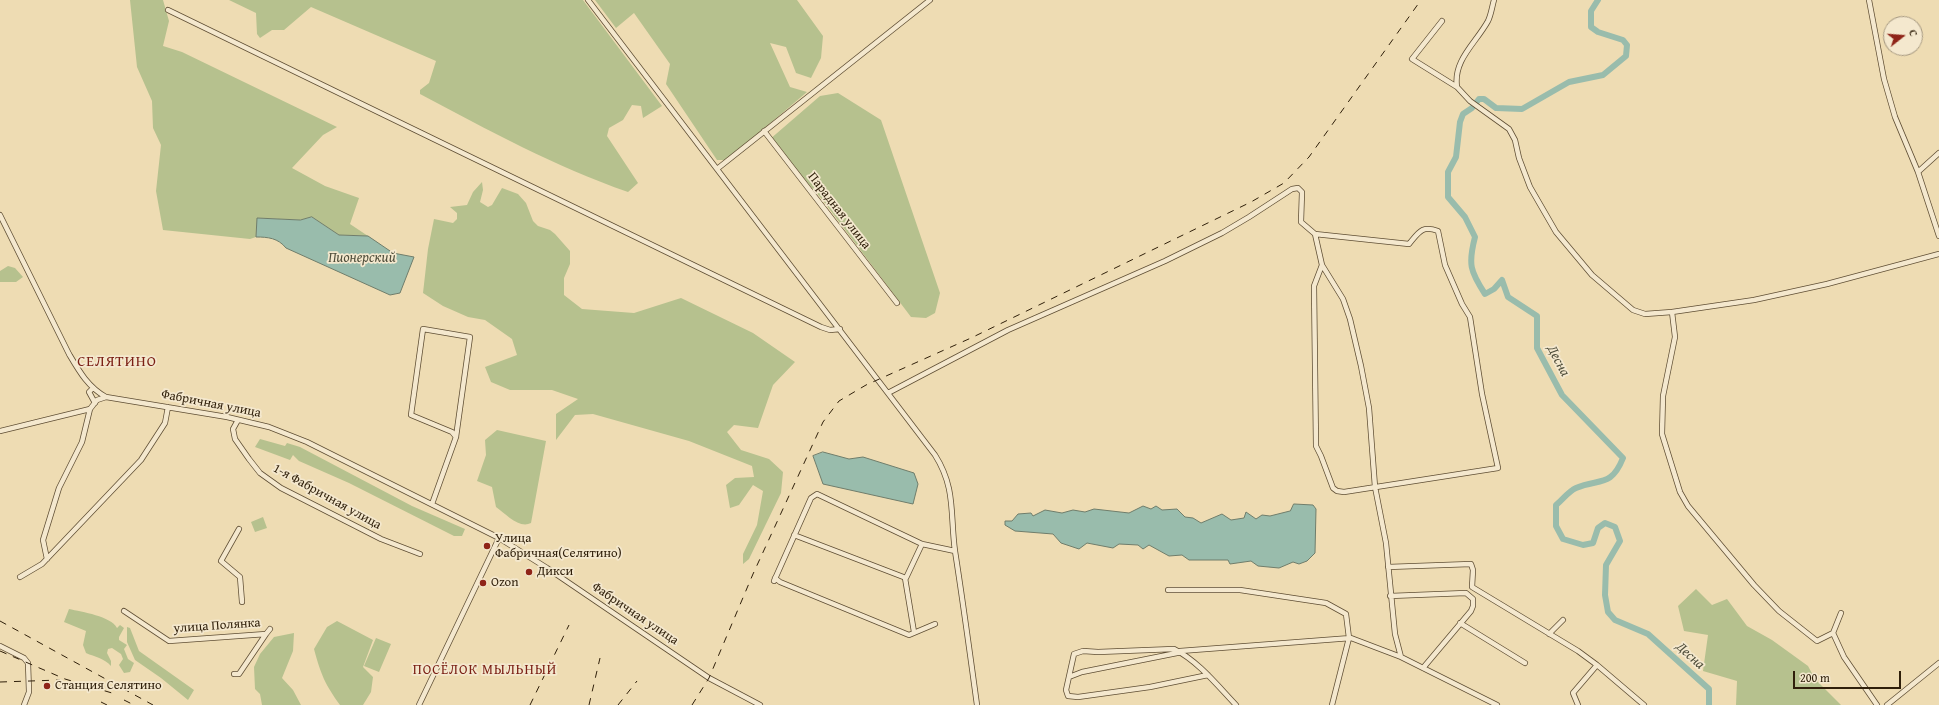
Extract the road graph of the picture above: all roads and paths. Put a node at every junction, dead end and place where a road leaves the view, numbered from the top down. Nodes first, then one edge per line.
1 (588, 0) edge
2 (930, 0) edge
3 (1494, 0) edge
4 (1869, 0) edge
5 (168, 10) dead end
6 (1442, 21) dead end
7 (1457, 87) junction
8 (764, 131) junction
9 (1939, 153) edge
10 (717, 169) junction
11 (1918, 172) junction
12 (0, 215) edge
13 (1315, 234) junction
14 (1939, 236) edge
15 (1939, 254) edge
16 (1322, 265) junction
17 (897, 304) dead end
18 (1672, 312) junction
19 (840, 329) junction
20 (93, 388) junction
21 (888, 393) junction
22 (106, 397) junction
23 (95, 403) junction
24 (168, 407) junction
25 (90, 409) junction
26 (238, 420) junction
27 (0, 431) edge
28 (456, 437) junction
29 (1375, 487) junction
30 (432, 504) junction
31 (239, 529) dead end
32 (794, 535) junction
33 (499, 538) junction
34 (922, 544) junction
35 (955, 551) junction
36 (420, 554) dead end
37 (47, 559) junction
38 (1388, 567) junction
39 (20, 577) dead end
40 (905, 578) junction
41 (1168, 590) dead end
42 (1390, 596) junction
43 (242, 602) dead end
44 (124, 611) dead end
45 (1841, 613) dead end
46 (1563, 620) dead end
47 (935, 624) dead end
48 (1460, 624) junction
49 (270, 629) dead end
50 (914, 632) junction
51 (1833, 633) junction
52 (266, 634) junction
53 (1549, 634) junction
54 (1349, 638) junction
55 (0, 646) edge
56 (1180, 652) junction
57 (1401, 657) junction
58 (1525, 663) dead end
59 (1939, 663) edge
60 (1597, 665) junction
61 (1423, 668) junction
62 (234, 674) dead end
63 (1208, 675) junction
64 (1069, 676) junction
65 (24, 705) edge
66 (419, 705) edge
67 (760, 705) edge
68 (977, 705) edge
69 (1236, 705) edge
70 (1332, 705) edge
71 (1497, 705) edge
72 (1578, 705) edge
73 (1644, 705) edge
74 (1877, 705) edge
75 (1887, 705) edge

1 - 10 street
2 - 8 street
3 - 7 street
4 - 11 street
5 - 19 street
6 - 7 street
7 - 18 street
8 - 10 street
8 - 17 street, Парадная улица
9 - 11 street
10 - 19 street
11 - 14 street
12 - 20 street, Фабричная улица
13 - 16 street
13 - 21 street
13 - 29 street
15 - 18 street
16 - 29 street
16 - 29 street
18 - 51 street
19 - 21 street
20 - 22 street, Фабричная улица
20 - 23 street
21 - 35 street
22 - 23 street
22 - 24 street, Фабричная улица
23 - 25 street
24 - 26 street, Фабричная улица
24 - 37 street
25 - 27 street
25 - 37 street
26 - 30 street, Фабричная улица
26 - 36 street, 1-я Фабричная улица
28 - 28 street
28 - 30 street
29 - 38 street
30 - 33 street, Фабричная улица
31 - 43 street
32 - 34 street
32 - 40 street
32 - 50 street
33 - 66 street
33 - 67 street, Фабричная улица
34 - 35 street
34 - 40 street
35 - 68 street
37 - 39 street
38 - 42 street
38 - 53 street
40 - 50 street
41 - 54 street
42 - 48 street
42 - 57 street
44 - 52 street, улица Полянка
45 - 51 street
46 - 53 street
47 - 50 street
48 - 58 street
48 - 61 street
49 - 52 street, улица Полянка
51 - 74 street
52 - 62 street
53 - 60 street
54 - 56 street
54 - 57 street
54 - 70 street
55 - 65 street
56 - 63 street
56 - 64 street
56 - 64 street
57 - 61 street
59 - 75 street
60 - 72 street
60 - 73 street
61 - 71 street
63 - 64 street
63 - 69 street

